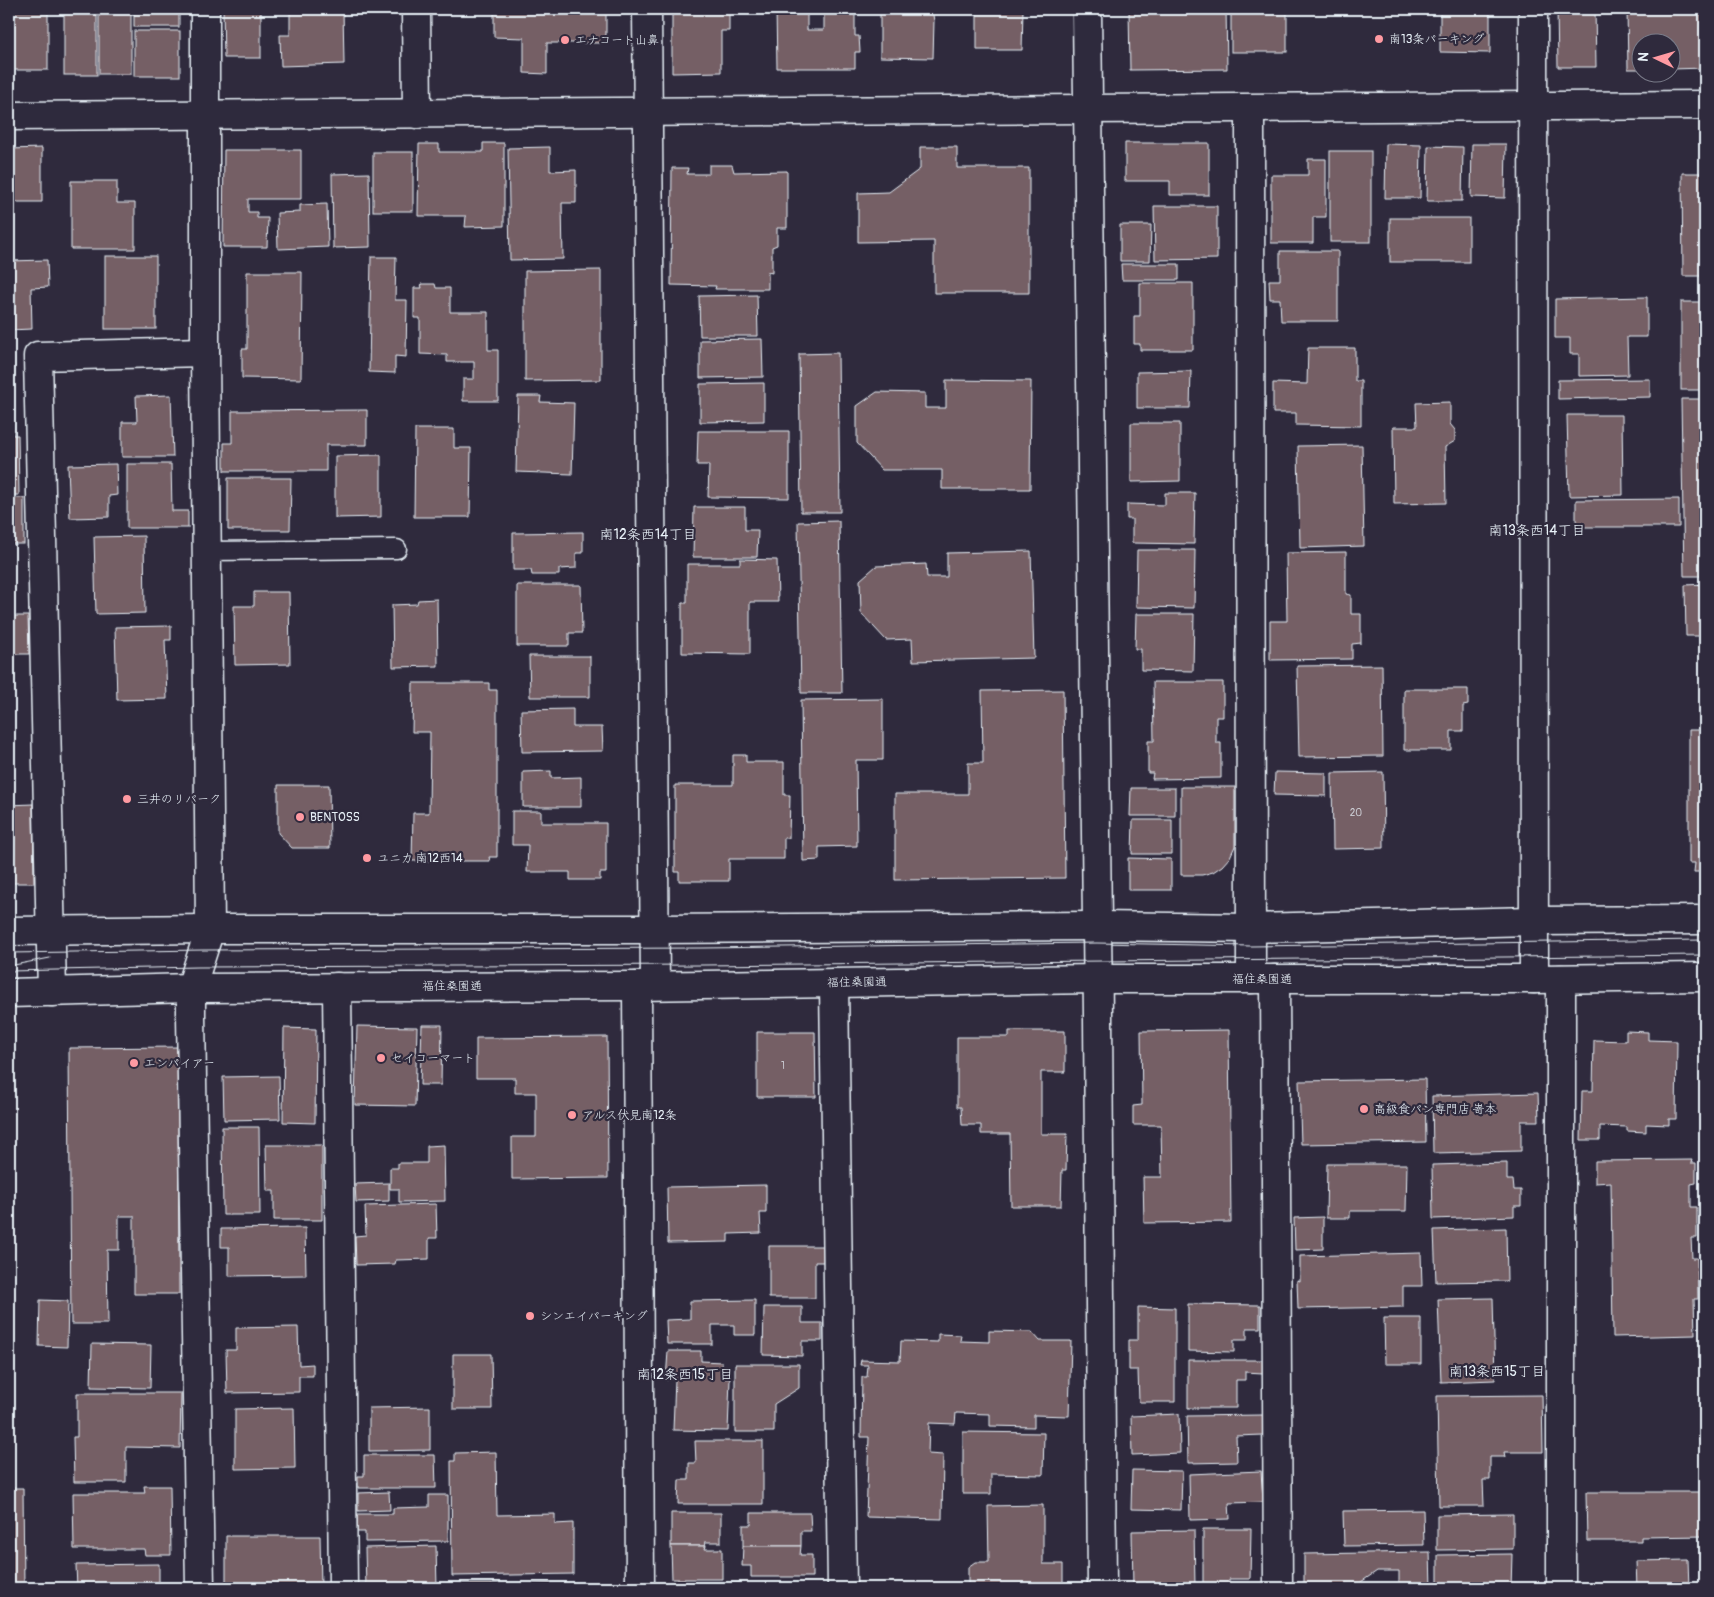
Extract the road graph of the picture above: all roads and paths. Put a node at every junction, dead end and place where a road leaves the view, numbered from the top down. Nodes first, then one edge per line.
1 (205, 9) edge
2 (416, 9) edge
3 (648, 9) edge
4 (1087, 9) edge
5 (1533, 9) edge
6 (1705, 105) edge
7 (1533, 106) junction
8 (1250, 108) junction
9 (1087, 110) junction
10 (650, 112) junction
11 (205, 114) junction
12 (417, 114) junction
13 (9, 116) edge
14 (205, 352) junction
15 (397, 549) dead end
16 (207, 551) junction
17 (1534, 920) junction
18 (1705, 920) edge
19 (1097, 926) junction
20 (210, 928) junction
21 (1251, 928) junction
22 (655, 929) junction
23 (9, 930) edge
24 (50, 930) junction
25 (1705, 977) edge
26 (1097, 979) junction
27 (1263, 979) junction
28 (1548, 979) junction
29 (834, 983) junction
30 (646, 985) junction
31 (337, 987) junction
32 (191, 988) junction
33 (9, 992) edge
34 (52, 992) junction
35 (200, 1588) edge
36 (342, 1588) edge
37 (640, 1588) edge
38 (842, 1588) edge
39 (1102, 1588) edge
40 (1278, 1588) edge
41 (1562, 1588) edge

1 - 11 street
2 - 12 street
3 - 10 street
4 - 9 street
5 - 7 street
6 - 7 street
7 - 8 street
7 - 17 street
8 - 9 street
8 - 21 street
9 - 10 street
9 - 19 street
10 - 12 street
10 - 22 street
11 - 12 street
11 - 13 street
11 - 14 street
14 - 16 street
14 - 24 street
15 - 16 lane
16 - 20 street
17 - 18 street
17 - 21 street
17 - 28 street
19 - 21 street
19 - 22 street
19 - 26 street
20 - 22 street
20 - 24 street
20 - 32 street
21 - 27 street
22 - 30 street
23 - 24 street
24 - 34 street
25 - 28 street, 福住桑園通
26 - 27 street, 福住桑園通
26 - 29 street, 福住桑園通
26 - 39 street
27 - 28 street, 福住桑園通
27 - 40 street
28 - 41 street
29 - 30 street, 福住桑園通
29 - 38 street
30 - 31 street, 福住桑園通
30 - 37 street
31 - 32 street, 福住桑園通
31 - 36 street
32 - 34 street, 福住桑園通
32 - 35 street
33 - 34 street, 福住桑園通

